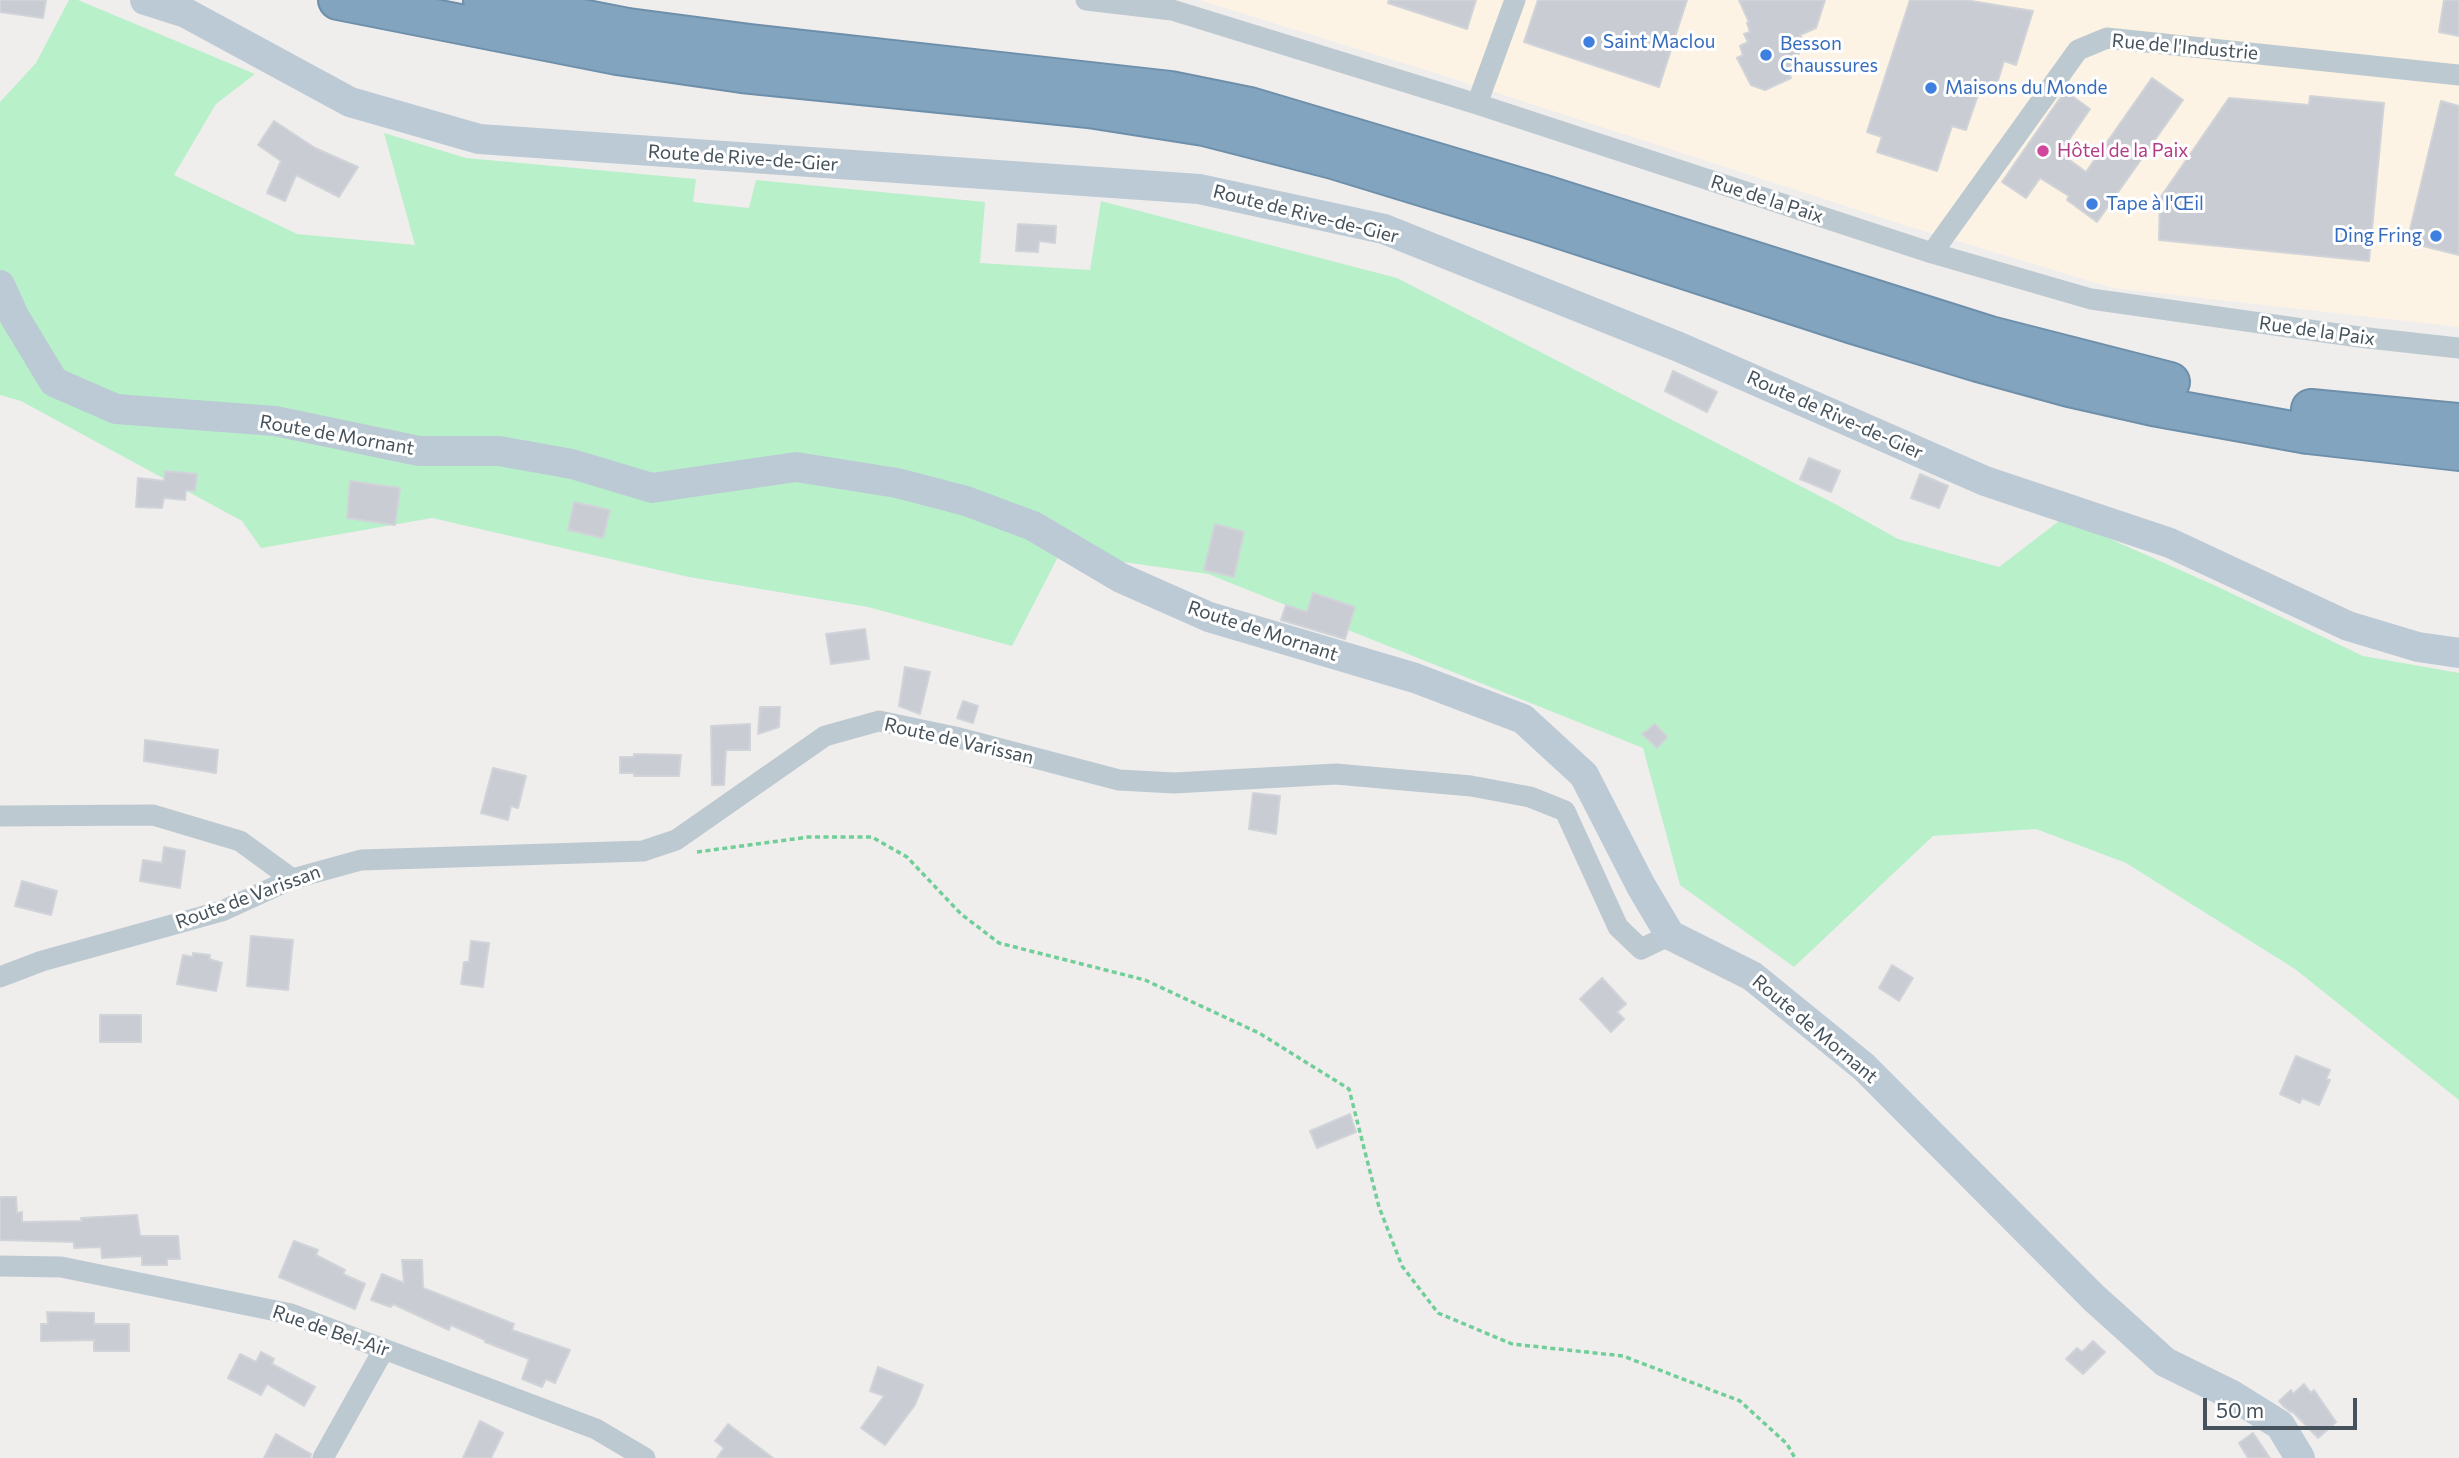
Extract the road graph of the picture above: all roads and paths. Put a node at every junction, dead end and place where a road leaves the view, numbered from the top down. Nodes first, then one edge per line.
1 (145, 0) edge
2 (338, 0) edge
3 (483, 0) edge
4 (1087, 0) edge
5 (1514, 0) edge
6 (2459, 75) edge
7 (1477, 104) junction
8 (1932, 253) junction
9 (0, 285) edge
10 (2459, 348) edge
11 (2459, 423) edge
12 (2459, 451) edge
13 (2459, 653) edge
14 (0, 816) edge
15 (692, 852) dead end
16 (292, 879) junction
17 (1670, 935) junction
18 (0, 977) edge
19 (0, 1266) edge
20 (384, 1349) junction
21 (323, 1458) edge
22 (645, 1458) edge
23 (1795, 1458) edge
24 (2300, 1458) edge

1 - 13 main road, Route de Rive-de-Gier
2 - 12 highway
3 - 11 highway
4 - 7 street, Rue de la Paix
5 - 7 street
6 - 8 street, Rue de l'Industrie
7 - 8 street, Rue de la Paix
8 - 10 street, Rue de la Paix
9 - 17 main road, Route de Mornant
14 - 16 street
15 - 23 path
16 - 17 street, Route de Varissan
16 - 18 street, Route de Varissan
17 - 24 main road, Route de Mornant
19 - 20 street, Rue de Bel-Air
20 - 21 street
20 - 22 street, Rue de Bel-Air

